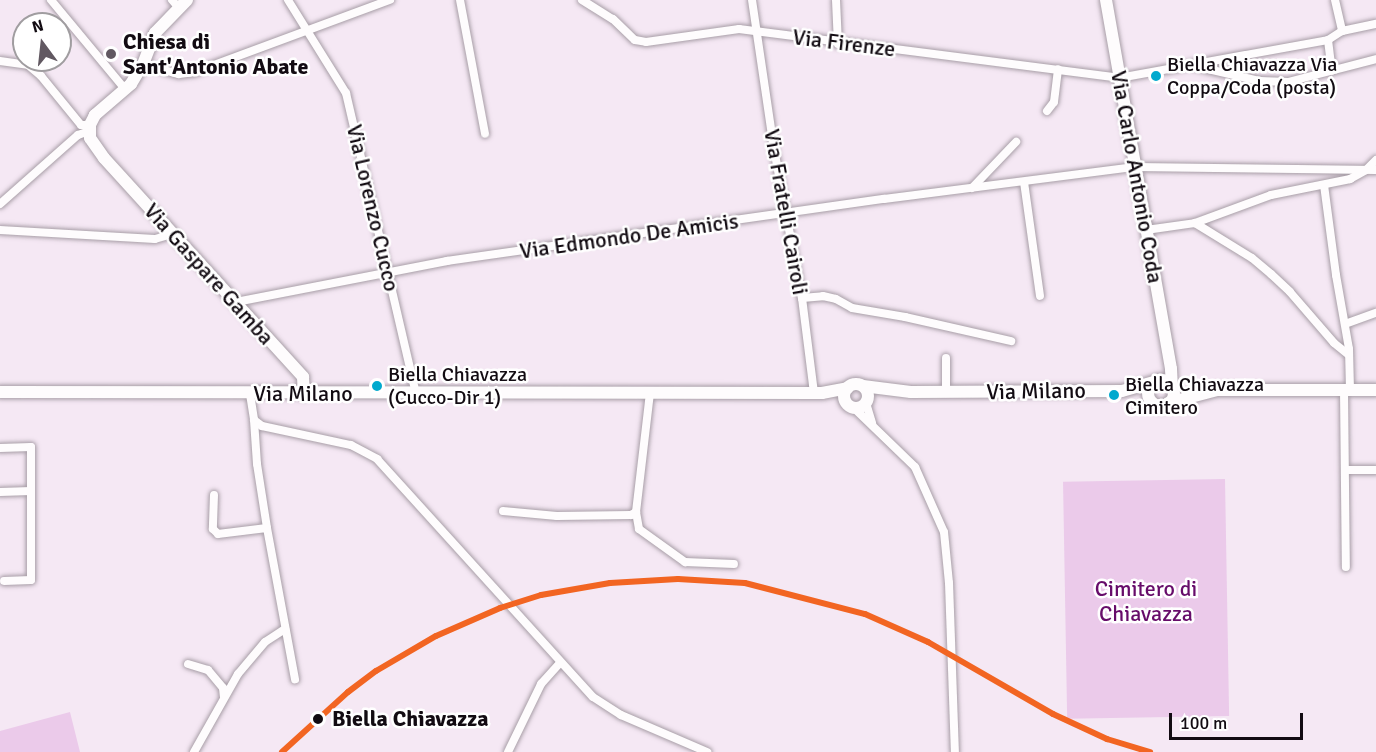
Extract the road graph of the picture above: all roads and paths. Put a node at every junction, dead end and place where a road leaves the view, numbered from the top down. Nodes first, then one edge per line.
1 (51, 0) edge
2 (288, 0) edge
3 (390, 0) edge
4 (460, 0) edge
5 (582, 0) edge
6 (752, 0) edge
7 (836, 0) edge
8 (1106, 0) edge
9 (1335, 0) edge
10 (179, 2) edge
11 (1376, 24) edge
12 (308, 30) junction
13 (1342, 31) junction
14 (758, 32) junction
15 (1329, 40) junction
16 (837, 44) junction
17 (1376, 59) edge
18 (0, 61) edge
19 (143, 64) junction
20 (1190, 65) junction
21 (1058, 69) junction
22 (1332, 71) junction
23 (1119, 78) junction
24 (125, 89) junction
25 (1047, 111) dead end
26 (89, 128) junction
27 (485, 134) dead end
28 (1016, 142) dead end
29 (1376, 160) edge
30 (1135, 167) junction
31 (1366, 170) junction
32 (1376, 170) edge
33 (1024, 182) junction
34 (1324, 185) junction
35 (972, 188) junction
36 (0, 204) edge
37 (786, 214) junction
38 (1195, 223) junction
39 (0, 230) edge
40 (1146, 230) junction
41 (173, 234) junction
42 (389, 272) junction
43 (1040, 296) dead end
44 (802, 298) junction
45 (236, 302) junction
46 (1376, 313) edge
47 (1345, 324) junction
48 (1011, 341) dead end
49 (1166, 355) junction
50 (1349, 355) junction
51 (946, 358) dead end
52 (1156, 381) junction
53 (862, 386) junction
54 (848, 388) junction
55 (1173, 388) junction
56 (1126, 390) junction
57 (1217, 390) junction
58 (1347, 390) junction
59 (1376, 390) edge
60 (0, 392) edge
61 (911, 392) junction
62 (946, 392) junction
63 (650, 393) junction
64 (818, 393) junction
65 (250, 394) junction
66 (304, 394) junction
67 (416, 394) junction
68 (1149, 399) junction
69 (858, 403) junction
70 (1168, 404) junction
71 (254, 420) junction
72 (0, 448) edge
73 (1345, 470) junction
74 (1376, 470) edge
75 (31, 490) junction
76 (0, 492) edge
77 (214, 495) dead end
78 (503, 512) dead end
79 (636, 512) junction
80 (267, 528) junction
81 (734, 564) dead end
82 (1346, 567) dead end
83 (4, 581) dead end
84 (285, 630) junction
85 (560, 663) junction
86 (188, 664) dead end
87 (295, 679) dead end
88 (224, 698) junction
89 (194, 752) edge
90 (508, 752) edge
91 (707, 752) edge
92 (955, 752) edge

1 - 24 street
2 - 12 street, Via Lorenzo Cucco
3 - 12 street
4 - 27 street
5 - 14 street, Via Firenze
6 - 14 street, Via Fratelli Cairoli
7 - 16 street
8 - 23 main road, Via Carlo Antonio Coda
9 - 13 street
10 - 19 main road
11 - 13 street
12 - 19 street
12 - 42 street, Via Lorenzo Cucco
13 - 15 street
14 - 16 street, Via Firenze
14 - 37 street, Via Fratelli Cairoli
15 - 20 street, Via Firenze
15 - 22 street
16 - 21 street, Via Firenze
17 - 22 street
18 - 26 street
19 - 24 main road
20 - 22 street
20 - 23 street, Via Firenze
21 - 23 street, Via Firenze
21 - 25 street
23 - 30 main road, Via Carlo Antonio Coda
24 - 26 main road
26 - 36 street
26 - 41 main road, Via Gaspare Gamba
28 - 35 street
29 - 31 street
30 - 31 street, Via Edmondo De Amicis
30 - 33 street, Via Edmondo De Amicis
30 - 40 main road, Via Carlo Antonio Coda
31 - 32 street, Via Edmondo De Amicis
31 - 34 street
33 - 35 street, Via Edmondo De Amicis
33 - 43 street
34 - 38 street
34 - 47 street
35 - 37 street, Via Edmondo De Amicis
37 - 42 street, Via Edmondo De Amicis
37 - 44 street, Via Fratelli Cairoli
38 - 40 street
38 - 50 street
39 - 41 street
40 - 49 main road, Via Carlo Antonio Coda
41 - 45 main road, Via Gaspare Gamba
42 - 45 street, Via Edmondo De Amicis
42 - 67 street, Via Lorenzo Cucco
44 - 48 street
44 - 64 street, Via Fratelli Cairoli
45 - 66 main road, Via Gaspare Gamba
46 - 47 street
47 - 50 street
49 - 52 main road, Via Carlo Antonio Coda
49 - 55 main road, Via Carlo Antonio Coda
50 - 58 street
51 - 62 street
52 - 55 main road
52 - 56 main road, Via Milano
52 - 68 main road
53 - 54 main road, Via Milano
53 - 61 main road, Via Milano
53 - 69 main road
54 - 64 main road, Via Milano
54 - 69 main road
55 - 57 main road
55 - 70 main road
56 - 62 main road, Via Milano
56 - 68 main road, Via Milano
57 - 58 main road
57 - 70 main road
58 - 59 main road
58 - 73 street
60 - 65 main road, Via Milano
61 - 62 main road, Via Milano
61 - 69 main road, Via Milano
63 - 64 main road, Via Milano
63 - 67 main road, Via Milano
63 - 79 street
64 - 69 main road, Via Milano
65 - 66 main road, Via Milano
65 - 71 street
66 - 67 main road, Via Milano
68 - 70 main road, Via Milano
69 - 92 street
71 - 80 street
71 - 85 street
72 - 75 street
73 - 74 street
73 - 82 street
75 - 76 street
75 - 83 street
77 - 80 street
78 - 79 street
79 - 81 street
80 - 84 street
84 - 87 street
84 - 88 street
85 - 90 street
85 - 91 street
86 - 88 street
88 - 89 street

